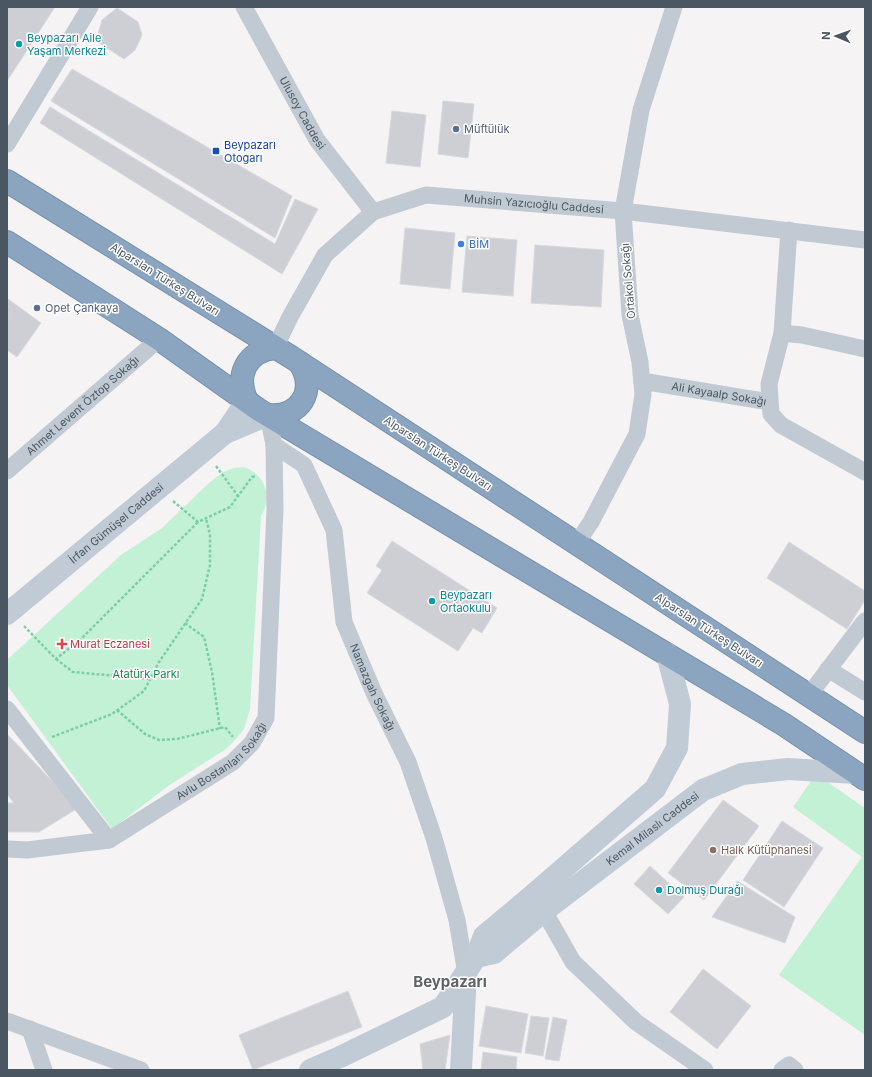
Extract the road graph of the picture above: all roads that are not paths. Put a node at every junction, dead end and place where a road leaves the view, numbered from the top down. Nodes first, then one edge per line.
1 (90, 7) edge
2 (244, 7) edge
3 (674, 7) edge
4 (7, 144) edge
5 (7, 181) edge
6 (623, 211) junction
7 (373, 212) junction
8 (789, 230) junction
9 (865, 240) edge
10 (7, 242) edge
11 (782, 333) junction
12 (158, 340) junction
13 (275, 348) junction
14 (865, 349) edge
15 (300, 363) junction
16 (642, 381) junction
17 (247, 401) junction
18 (770, 402) junction
19 (268, 415) junction
20 (225, 433) junction
21 (274, 445) junction
22 (7, 471) edge
23 (865, 472) edge
24 (576, 544) junction
25 (8, 612) edge
26 (865, 621) edge
27 (667, 654) junction
28 (828, 669) junction
29 (865, 692) edge
30 (809, 695) junction
31 (7, 709) edge
32 (865, 732) edge
33 (861, 776) edge
34 (109, 840) junction
35 (7, 849) edge
36 (544, 911) junction
37 (471, 965) junction
38 (7, 1021) edge
39 (30, 1029) junction
40 (44, 1070) edge
41 (141, 1070) edge
42 (310, 1070) edge
43 (461, 1070) edge
44 (705, 1070) edge
45 (782, 1070) edge
46 (795, 1070) edge

1 - 4 street
2 - 7 street, Ulusoy Caddesi
3 - 6 street, Ortakol Sokağı
5 - 13 highway, Alparslan Türkeş Bulvarı
6 - 7 street, Muhsin Yazıcıoğlu Caddesi
6 - 8 street, Muhsin Yazıcıoğlu Caddesi
6 - 16 street, Ortakol Sokağı
7 - 13 street, Muhsin Yazıcıoğlu Caddesi
8 - 9 street, Muhsin Yazıcıoğlu Caddesi
8 - 11 street
10 - 12 highway
11 - 14 street
11 - 18 street
12 - 17 highway
12 - 22 street, Ahmet Levent Öztop Sokağı
13 - 15 highway, Alparslan Türkeş Bulvarı
13 - 17 highway
15 - 19 highway
15 - 24 highway, Alparslan Türkeş Bulvarı
16 - 18 street, Ali Kayaalp Sokağı
16 - 24 street, Ortakol Sokağı
17 - 19 highway
17 - 20 street, İrfan Gümüşel Caddesi
18 - 23 street, Ali Kayaalp Sokağı
19 - 20 street, İrfan Gümüşel Caddesi
19 - 21 street
19 - 27 highway
20 - 25 street, İrfan Gümüşel Caddesi
21 - 34 street, Avlu Bostanları Sokağı
21 - 37 street, Namazgah Sokağı
24 - 30 highway, Alparslan Türkeş Bulvarı
26 - 28 street
27 - 33 highway
27 - 37 street
28 - 29 street
28 - 30 street
30 - 32 highway, Alparslan Türkeş Bulvarı
31 - 34 street
33 - 36 street, Kemal Milaslı Caddesi
34 - 35 street, Avlu Bostanları Sokağı
36 - 37 street, Kemal Milaslı Caddesi
36 - 44 street
37 - 42 street
37 - 43 street
38 - 39 street
39 - 40 street
39 - 41 street
45 - 46 street

